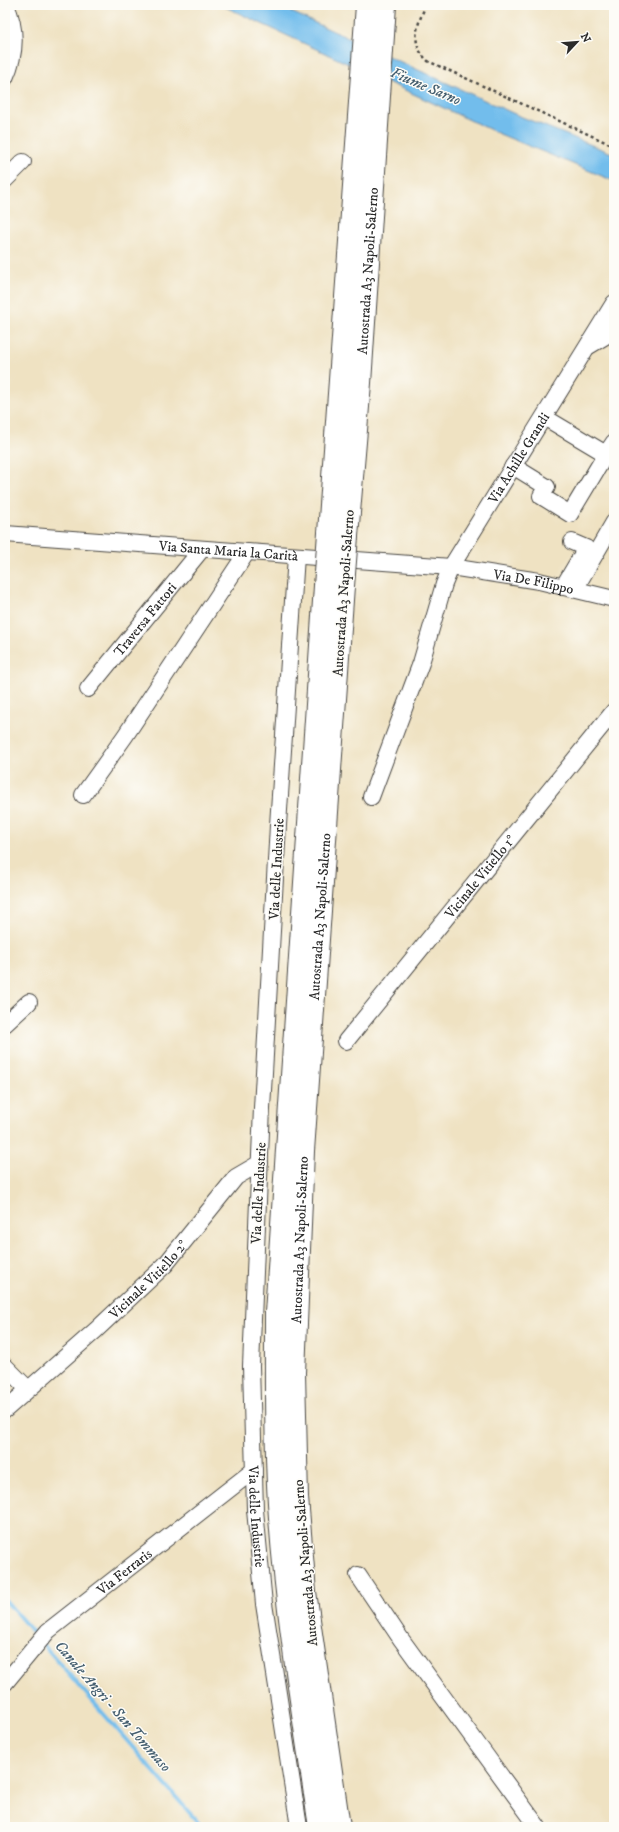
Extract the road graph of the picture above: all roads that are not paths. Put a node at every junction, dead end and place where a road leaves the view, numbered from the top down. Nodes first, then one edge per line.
1 (6, 5) edge
2 (376, 9) edge
3 (5, 78) edge
4 (23, 162) dead end
5 (5, 180) edge
6 (614, 303) edge
7 (608, 326) edge
8 (544, 417) junction
9 (610, 448) edge
10 (513, 466) junction
11 (614, 522) edge
12 (5, 534) edge
13 (572, 542) dead end
14 (202, 549) junction
15 (247, 552) junction
16 (296, 556) junction
17 (451, 567) junction
18 (334, 586) junction
19 (570, 588) junction
20 (614, 599) edge
21 (88, 689) dead end
22 (614, 711) edge
23 (83, 795) dead end
24 (371, 797) dead end
25 (29, 1002) dead end
26 (5, 1024) edge
27 (346, 1042) dead end
28 (260, 1163) junction
29 (5, 1366) edge
30 (28, 1389) junction
31 (5, 1410) edge
32 (254, 1470) junction
33 (358, 1575) dead end
34 (5, 1683) edge
35 (299, 1827) edge
36 (320, 1827) edge
37 (339, 1827) edge
38 (538, 1827) edge

1 - 3 street
2 - 18 highway, Autostrada A3 Napoli-Salerno, bridge
4 - 5 street
6 - 7 street, Via Achille Grandi
7 - 8 street, Via Achille Grandi
8 - 9 street
8 - 10 street, Via Achille Grandi
9 - 10 street
10 - 17 street, Via Achille Grandi
11 - 19 street
12 - 14 street, Via Santa Maria la Carità
13 - 19 street
14 - 15 street, Via Santa Maria la Carità
14 - 21 street, Traversa Fattori
15 - 16 street, Via Santa Maria la Carità
15 - 23 street
16 - 17 street, Via Santa Maria la Carità
16 - 28 street, Via delle Industrie
17 - 19 street, Via De Filippo
17 - 24 street, Via Achille Grandi
18 - 36 highway, Autostrada A3 Napoli-Salerno
18 - 37 highway, Autostrada A3 Napoli-Salerno
19 - 20 street, Via De Filippo
22 - 27 street, Vicinale Vitiello 1°
25 - 26 street
28 - 30 street, Vicinale Vitiello 2°
28 - 32 street, Via delle Industrie
29 - 30 street
30 - 31 street, Vicinale Vitiello 2°
32 - 34 street, Via Ferraris
32 - 35 street, Via delle Industrie
33 - 38 street

